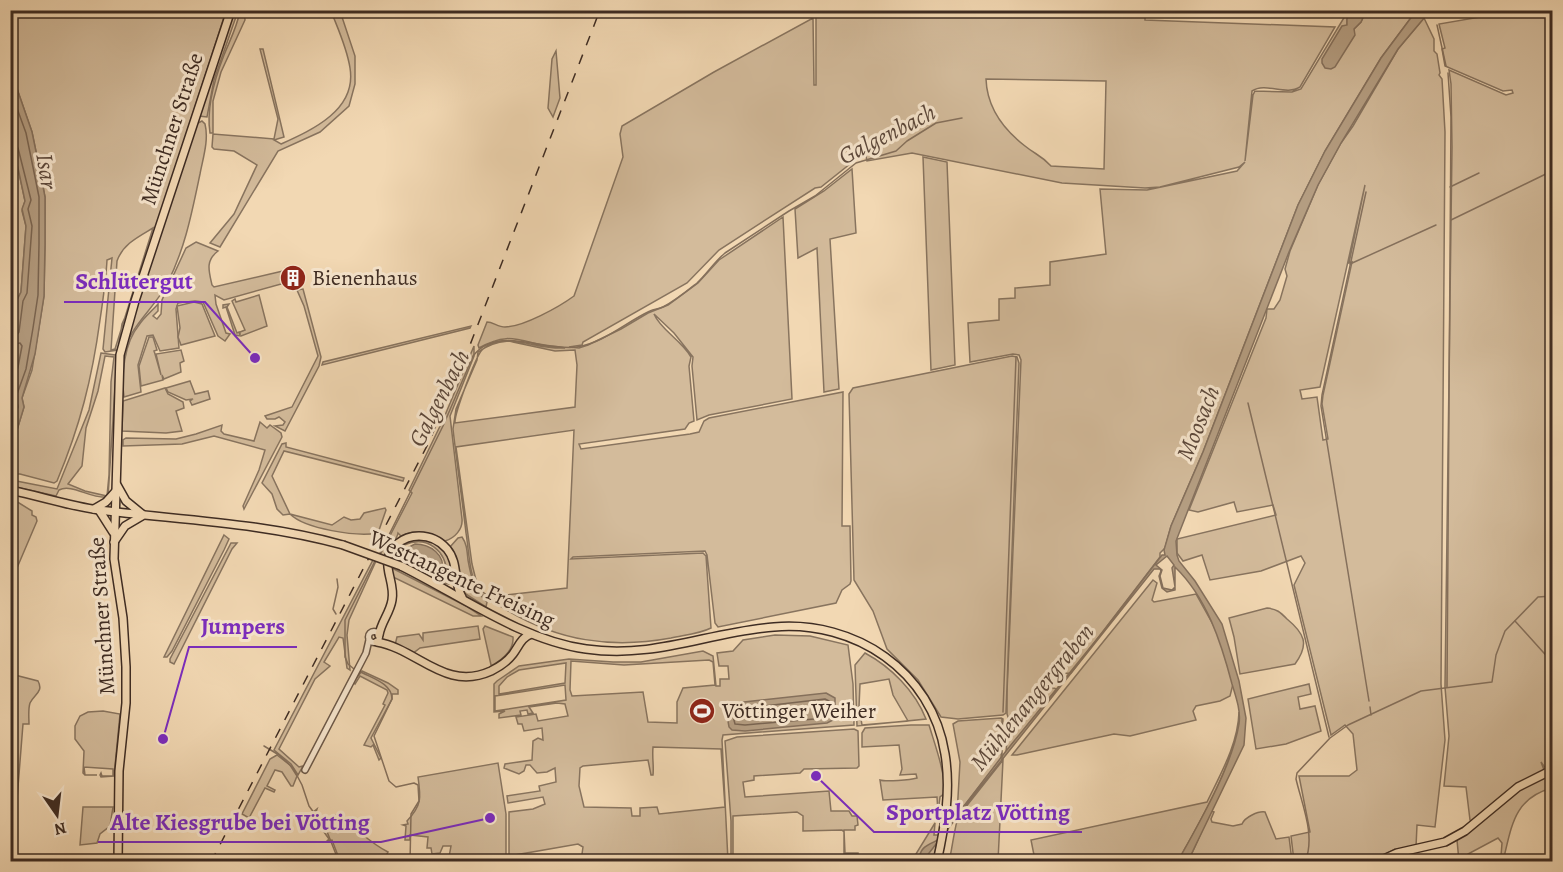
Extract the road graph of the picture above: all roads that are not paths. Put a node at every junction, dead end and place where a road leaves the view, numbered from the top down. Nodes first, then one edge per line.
1 (231, 10) edge
2 (116, 483) junction
3 (14, 490) edge
4 (116, 492) junction
5 (96, 510) junction
6 (115, 512) junction
7 (144, 515) junction
8 (114, 538) junction
9 (455, 578) junction
10 (441, 586) junction
11 (462, 598) junction
12 (513, 626) junction
13 (531, 634) junction
14 (375, 638) junction
15 (518, 645) junction
16 (305, 770) dead end
17 (1552, 770) edge
18 (118, 861) edge
19 (937, 861) edge
20 (1377, 861) edge

1 - 2 main road, Münchner Straße
2 - 4 main road, Münchner Straße
2 - 7 main road
3 - 5 main road, Westtangente Freising
4 - 5 main road
4 - 6 main road, Münchner Straße
5 - 6 main road, Westtangente Freising
5 - 8 main road
6 - 7 main road, Westtangente Freising
6 - 8 main road, Münchner Straße
7 - 8 main road
7 - 10 main road, Westtangente Freising, bridge
8 - 18 main road, Münchner Straße
9 - 10 main road
9 - 11 main road
9 - 14 main road
10 - 11 main road, Westtangente Freising
11 - 12 main road, Westtangente Freising
12 - 13 main road, Westtangente Freising
12 - 15 main road
13 - 15 main road
13 - 19 main road, Westtangente Freising
14 - 15 main road
14 - 16 street
17 - 20 main road

